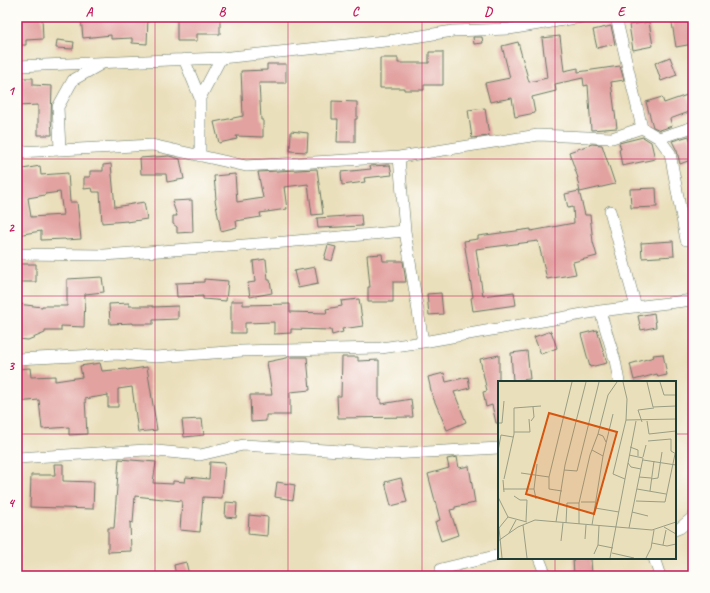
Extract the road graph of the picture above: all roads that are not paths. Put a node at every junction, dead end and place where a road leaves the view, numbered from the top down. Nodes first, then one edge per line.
1 (582, 17) edge
2 (616, 17) edge
3 (570, 18) edge
4 (221, 58) junction
5 (184, 59) junction
6 (105, 62) junction
7 (17, 66) edge
8 (200, 98) junction
9 (693, 127) edge
10 (642, 128) junction
11 (660, 138) junction
12 (60, 150) junction
13 (17, 152) edge
14 (200, 156) junction
15 (399, 157) junction
16 (610, 211) dead end
17 (404, 231) junction
18 (693, 239) edge
19 (17, 254) edge
20 (693, 300) edge
21 (636, 307) junction
22 (600, 311) junction
23 (422, 342) junction
24 (17, 359) edge
25 (620, 381) edge
26 (498, 448) edge
27 (17, 458) edge
28 (693, 518) edge
29 (676, 530) edge
30 (498, 556) edge
31 (539, 559) edge
32 (654, 559) edge
33 (441, 569) dead end
34 (546, 576) edge
35 (660, 576) edge

1 - 3 street
2 - 10 street
3 - 4 street
4 - 5 street
4 - 8 street
5 - 6 street
5 - 8 street
6 - 7 street
6 - 12 street
8 - 14 street
9 - 11 street
10 - 11 street
10 - 15 street
11 - 18 street
12 - 13 street
12 - 14 street
14 - 15 street
15 - 17 street
16 - 21 street
17 - 19 street
17 - 23 street
20 - 21 street
21 - 22 street
22 - 23 street
22 - 25 street
23 - 24 street
26 - 27 street
28 - 29 street
30 - 33 street
31 - 34 street
32 - 35 street

